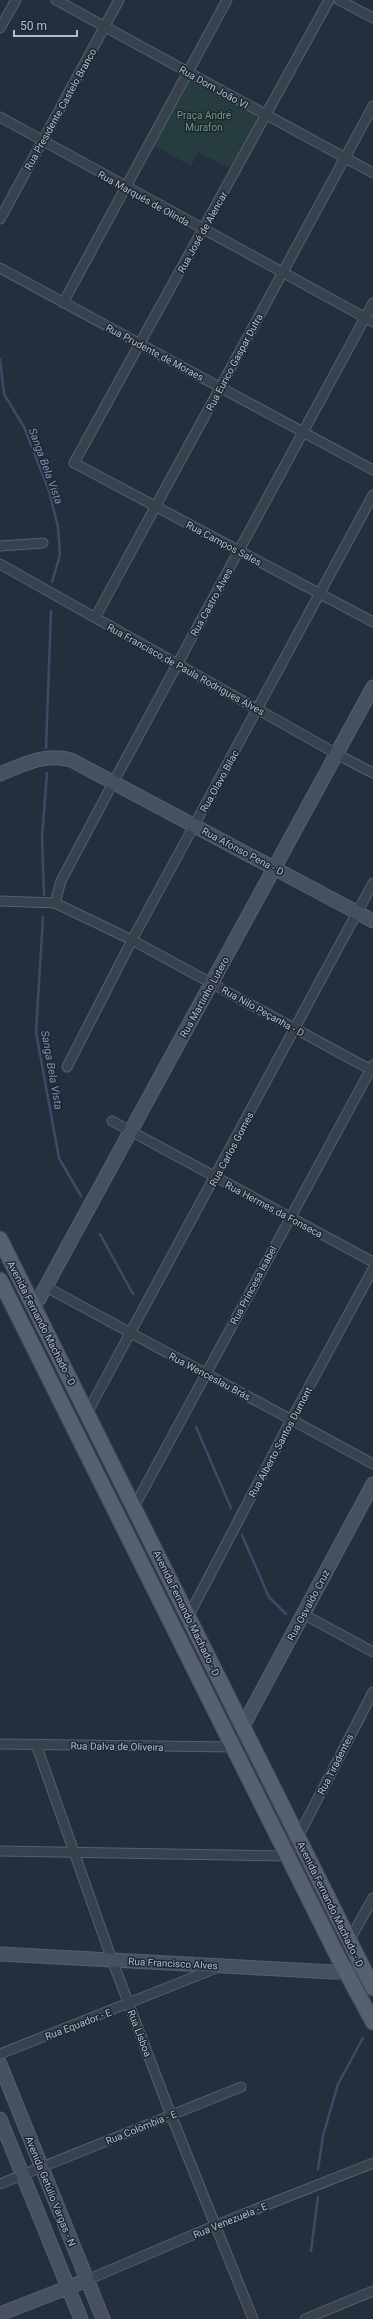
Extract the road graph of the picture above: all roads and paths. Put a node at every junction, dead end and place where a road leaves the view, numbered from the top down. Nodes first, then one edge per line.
1 (16, 0) edge
2 (56, 0) edge
3 (120, 0) edge
4 (227, 0) edge
5 (329, 0) edge
6 (339, 0) edge
7 (373, 18) edge
8 (105, 27) junction
9 (0, 28) edge
10 (188, 72) junction
11 (373, 106) edge
12 (266, 115) junction
13 (0, 117) edge
14 (42, 142) junction
15 (345, 158) junction
16 (373, 173) edge
17 (126, 187) junction
18 (0, 219) edge
19 (203, 230) junction
20 (0, 268) edge
21 (282, 273) junction
22 (63, 303) junction
23 (373, 303) edge
24 (369, 320) edge
25 (140, 344) junction
26 (220, 387) junction
27 (303, 432) junction
28 (74, 463) joint
29 (373, 470) edge
30 (373, 495) edge
31 (156, 506) junction
32 (43, 543) dead end
33 (0, 546) edge
34 (239, 551) junction
35 (0, 564) edge
36 (320, 594) junction
37 (95, 618) junction
38 (373, 622) edge
39 (177, 664) junction
40 (373, 687) edge
41 (259, 709) junction
42 (336, 753) junction
43 (373, 773) edge
44 (0, 774) edge
45 (114, 781) junction
46 (195, 825) junction
47 (274, 868) junction
48 (373, 883) edge
49 (0, 901) edge
50 (55, 903) junction
51 (358, 913) junction
52 (373, 921) edge
53 (132, 940) junction
54 (212, 983) junction
55 (296, 1029) junction
56 (67, 1067) dead end
57 (372, 1068) edge
58 (112, 1121) dead end
59 (131, 1131) junction
60 (216, 1177) junction
61 (290, 1217) junction
62 (0, 1239) edge
63 (373, 1262) edge
64 (373, 1268) edge
65 (0, 1280) edge
66 (46, 1287) junction
67 (33, 1305) junction
68 (18, 1314) junction
69 (131, 1333) junction
70 (205, 1373) junction
71 (87, 1413) junction
72 (291, 1420) junction
73 (82, 1445) junction
74 (373, 1464) edge
75 (113, 1468) junction
76 (373, 1484) edge
77 (134, 1507) junction
78 (303, 1614) junction
79 (188, 1617) junction
80 (373, 1652) edge
81 (373, 1692) edge
82 (243, 1726) junction
83 (0, 1744) edge
84 (36, 1744) junction
85 (233, 1747) junction
86 (298, 1837) junction
87 (0, 1851) edge
88 (74, 1852) junction
89 (288, 1856) junction
90 (373, 1898) edge
91 (349, 1941) junction
92 (0, 1954) edge
93 (112, 1960) junction
94 (361, 1965) junction
95 (222, 1966) junction
96 (347, 1972) junction
97 (373, 1988) edge
98 (129, 2004) junction
99 (373, 2022) edge
100 (0, 2054) edge
101 (0, 2064) edge
102 (242, 2087) dead end
103 (171, 2115) junction
104 (0, 2119) edge
105 (373, 2162) edge
106 (41, 2166) junction
107 (23, 2175) junction
108 (0, 2184) edge
109 (216, 2225) junction
110 (87, 2280) junction
111 (68, 2288) junction
112 (373, 2291) edge
113 (0, 2314) edge
114 (81, 2319) edge
115 (103, 2319) edge
116 (253, 2319) edge
117 (305, 2319) edge

1 - 9 street
2 - 8 street, Rua Dom João VI
3 - 8 street, Rua Presidente Castelo Branco
4 - 10 street
5 - 12 street, Rua José de Alencar
6 - 7 street
8 - 10 street, Rua Dom João VI
8 - 14 street, Rua Presidente Castelo Branco
10 - 12 street, Rua Dom João VI
10 - 17 street
11 - 15 street, Rua Eurico Gaspar Dutra
12 - 15 street, Rua Dom João VI
12 - 19 street, Rua José de Alencar
13 - 14 street, Rua Marquês de Olinda
14 - 17 street, Rua Marquês de Olinda
14 - 18 street, Rua Presidente Castelo Branco
15 - 16 street, Rua Dom João VI
15 - 21 street, Rua Eurico Gaspar Dutra
17 - 19 street, Rua Marquês de Olinda
17 - 22 street
19 - 21 street, Rua Marquês de Olinda
19 - 25 street, Rua José de Alencar
20 - 22 street, Rua Prudente de Moraes
21 - 24 street, Rua Marquês de Olinda
21 - 26 street, Rua Eurico Gaspar Dutra
22 - 25 street, Rua Prudente de Moraes
23 - 24 street, Rua Castro Alves
24 - 27 street, Rua Castro Alves
25 - 26 street, Rua Prudente de Moraes
25 - 28 street, Rua José de Alencar
26 - 27 street, Rua Prudente de Moraes
26 - 31 street, Rua Eurico Gaspar Dutra
27 - 29 street, Rua Prudente de Moraes
27 - 34 street, Rua Castro Alves
28 - 31 street, Rua Campos Sales
30 - 36 street, Rua Olavo Bilac
31 - 34 street, Rua Campos Sales
31 - 37 street, Rua Eurico Gaspar Dutra
32 - 33 street
34 - 36 street, Rua Campos Sales
34 - 39 street, Rua Castro Alves
35 - 37 street, Rua Francisco de Paula Rodrigues Alves
36 - 38 street, Rua Campos Sales
36 - 41 street, Rua Olavo Bilac
37 - 39 street, Rua Francisco de Paula Rodrigues Alves
39 - 41 street, Rua Francisco de Paula Rodrigues Alves
39 - 45 street, Rua Castro Alves
40 - 42 street, Rua Martinho Lutero
41 - 42 street, Rua Francisco de Paula Rodrigues Alves
41 - 46 street, Rua Olavo Bilac
42 - 43 street, Rua Francisco de Paula Rodrigues Alves
42 - 47 street, Rua Martinho Lutero
44 - 45 street, Rua Afonso Pena - D
45 - 46 street, Rua Afonso Pena - D
45 - 50 street, Rua Castro Alves
46 - 47 street, Rua Afonso Pena - D
46 - 53 street, Rua Olavo Bilac
47 - 51 street, Rua Afonso Pena - D
47 - 54 street, Rua Martinho Lutero
48 - 51 street, Rua Carlos Gomes
49 - 50 street
50 - 53 street, Rua Nilo Peçanha - D
51 - 52 street, Rua Afonso Pena - D
51 - 55 street, Rua Carlos Gomes
53 - 54 street, Rua Nilo Peçanha - D
53 - 56 street, Rua Olavo Bilac
54 - 55 street, Rua Nilo Peçanha - D
54 - 59 street, Rua Martinho Lutero
55 - 57 street, Rua Nilo Peçanha - D
55 - 60 street, Rua Carlos Gomes
57 - 61 street, Rua Princesa Isabel
58 - 59 street, Rua Hermes da Fonseca
59 - 60 street, Rua Hermes da Fonseca
59 - 66 street, Rua Martinho Lutero
60 - 61 street, Rua Hermes da Fonseca
60 - 69 street, Rua Carlos Gomes
61 - 63 street, Rua Hermes da Fonseca
61 - 70 street, Rua Princesa Isabel
62 - 67 main road, Avenida Fernando Machado - D
64 - 72 street, Rua Alberto Santos Dumont
65 - 68 main road, Avenida Fernando Machado - D
66 - 67 street, Rua Martinho Lutero
66 - 69 street, Rua Wenceslau Brás
67 - 68 main road
67 - 71 main road, Avenida Fernando Machado - D
68 - 73 main road, Avenida Fernando Machado - D
69 - 70 street, Rua Wenceslau Brás
69 - 71 street, Rua Carlos Gomes
70 - 72 street, Rua Wenceslau Brás
70 - 77 street, Rua Princesa Isabel
71 - 75 main road, Avenida Fernando Machado - D
72 - 74 street, Rua Wenceslau Brás
72 - 79 street, Rua Alberto Santos Dumont
73 - 75 main road
73 - 85 main road, Avenida Fernando Machado - D
75 - 77 main road, Avenida Fernando Machado - D
76 - 78 street, Rua Osvaldo Cruz
77 - 79 main road, Avenida Fernando Machado - D
78 - 80 street
78 - 82 street, Rua Osvaldo Cruz
79 - 82 main road, Avenida Fernando Machado - D
81 - 86 street, Rua Tiradentes
82 - 86 main road, Avenida Fernando Machado - D
83 - 84 street, Rua Dalva de Oliveira
84 - 85 street, Rua Dalva de Oliveira
84 - 88 street, Rua Lisboa
85 - 89 main road, Avenida Fernando Machado - D
86 - 89 street, Rua Tiradentes
86 - 91 main road, Avenida Fernando Machado - D
87 - 88 street
88 - 89 street
88 - 93 street, Rua Lisboa
89 - 96 main road, Avenida Fernando Machado - D
90 - 91 street
91 - 94 main road, Avenida Fernando Machado - D
92 - 93 street, Rua Francisco Alves
93 - 95 street, Rua Francisco Alves
93 - 98 street, Rua Lisboa
94 - 96 street
94 - 97 main road, Avenida Fernando Machado - D
95 - 96 street, Rua Francisco Alves
95 - 98 street, Rua Equador - E
96 - 99 main road, Avenida Fernando Machado - D
98 - 100 street, Rua Equador - E
98 - 103 street, Rua Lisboa
101 - 106 street, Avenida Getúlio Vargas - N
102 - 103 street, Rua Colômbia - E
103 - 106 street, Rua Colômbia - E
103 - 109 street, Rua Lisboa
104 - 107 street, Avenida Getúlio Vargas - N
105 - 109 street, Rua Venezuela - E
106 - 107 street, Rua Colômbia - E
106 - 110 street, Avenida Getúlio Vargas - N
107 - 108 street, Rua Colômbia - E
107 - 111 street, Avenida Getúlio Vargas - N
109 - 110 street, Rua Venezuela - E
109 - 116 street, Rua Lisboa
110 - 111 street
110 - 115 street, Avenida Getúlio Vargas - N
111 - 113 street
111 - 114 street, Avenida Getúlio Vargas - N
112 - 117 street

